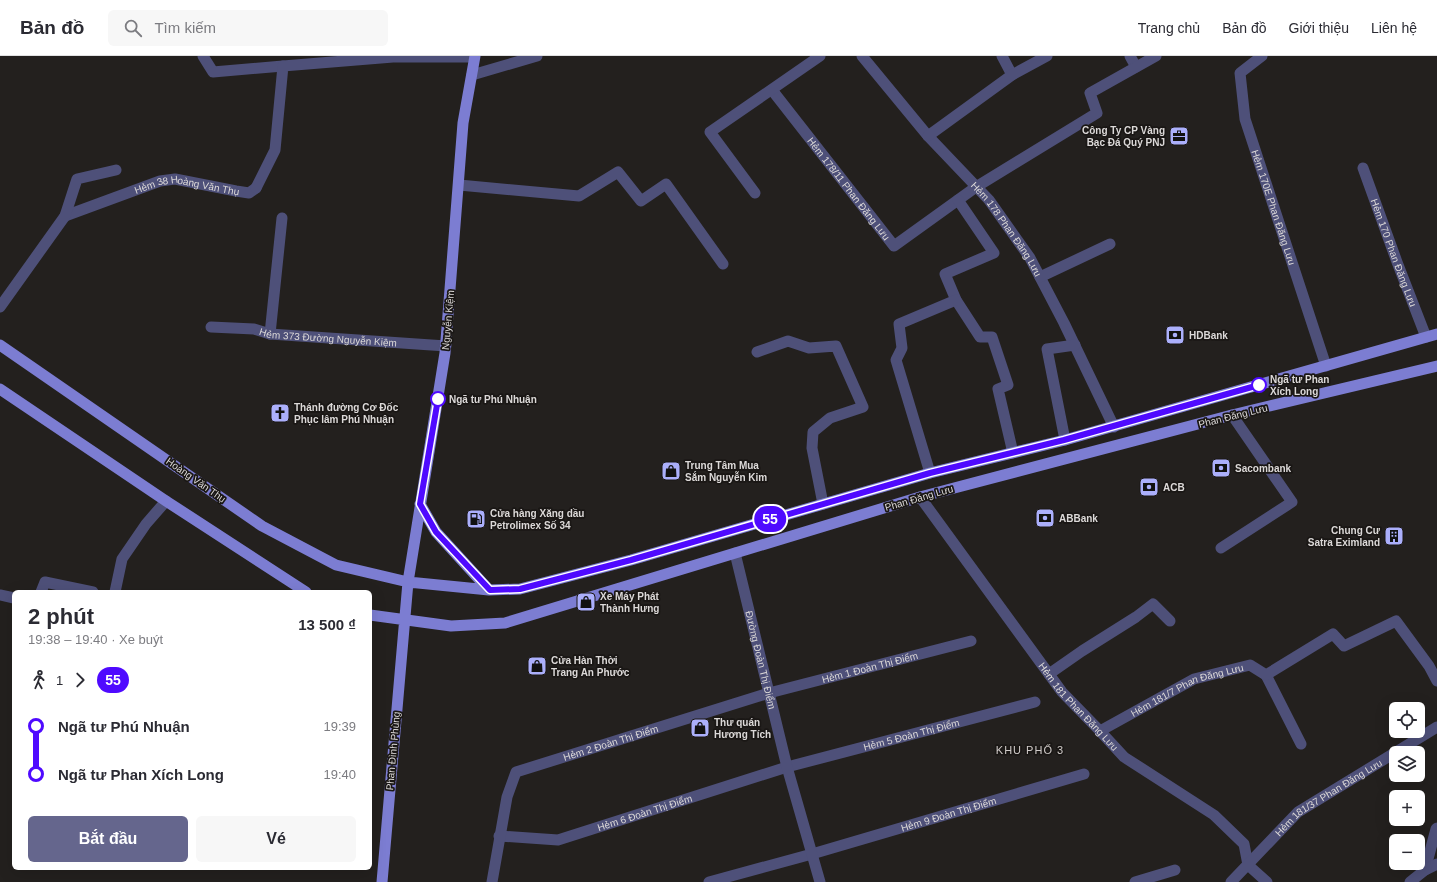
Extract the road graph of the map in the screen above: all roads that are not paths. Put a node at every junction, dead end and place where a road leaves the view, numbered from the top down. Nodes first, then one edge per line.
1 (203, 56) edge
2 (475, 56) edge
3 (537, 56) edge
4 (820, 56) edge
5 (862, 56) edge
6 (1002, 56) edge
7 (1047, 56) edge
8 (1130, 56) edge
9 (1156, 56) edge
10 (1262, 56) edge
11 (283, 66) junction
12 (1136, 67) junction
13 (472, 75) junction
14 (1012, 75) junction
15 (772, 90) junction
16 (928, 136) junction
17 (1363, 168) dead end
18 (116, 170) dead end
19 (459, 185) junction
20 (976, 187) junction
21 (755, 193) dead end
22 (958, 200) junction
23 (65, 216) junction
24 (282, 218) dead end
25 (1110, 244) dead end
26 (723, 264) dead end
27 (1040, 277) junction
28 (956, 300) junction
29 (0, 307) edge
30 (211, 327) dead end
31 (270, 334) junction
32 (1432, 336) edge
33 (0, 345) edge
34 (1075, 345) junction
35 (446, 346) junction
36 (757, 352) dead end
37 (1326, 366) junction
38 (1437, 366) edge
39 (0, 389) edge
40 (1232, 415) junction
41 (1114, 427) junction
42 (1064, 440) junction
43 (1013, 454) junction
44 (930, 473) junction
45 (920, 497) junction
46 (166, 501) junction
47 (420, 504) junction
48 (823, 504) junction
49 (1221, 548) dead end
50 (735, 552) junction
51 (408, 582) junction
52 (294, 589) edge
53 (42, 590) edge
54 (83, 590) edge
55 (115, 590) edge
56 (490, 590) junction
57 (0, 595) edge
58 (12, 598) edge
59 (372, 614) edge
60 (404, 620) junction
61 (1170, 621) dead end
62 (971, 641) dead end
63 (1433, 663) edge
64 (1049, 674) junction
65 (1266, 675) junction
66 (1437, 681) edge
67 (769, 693) junction
68 (1035, 702) dead end
69 (1437, 727) edge
70 (1100, 731) junction
71 (1301, 744) dead end
72 (787, 767) junction
73 (1084, 774) dead end
74 (1437, 828) edge
75 (499, 836) junction
76 (812, 854) junction
77 (1437, 864) edge
78 (1248, 865) junction
79 (1175, 870) dead end
80 (1425, 870) junction
81 (382, 882) edge
82 (492, 882) edge
83 (709, 882) edge
84 (820, 882) edge
85 (1135, 882) edge
86 (1231, 882) edge
87 (1267, 882) edge
88 (1410, 882) edge

1 - 11 street
2 - 11 street
2 - 13 main road, Nguyễn Kiệm
3 - 13 street
4 - 15 street
5 - 16 street, Hẻm 178 Phan Đăng Lưu
6 - 14 street
7 - 14 street
8 - 12 street
9 - 12 street
10 - 37 street, Hẻm 170E Phan Đăng Lưu
11 - 23 street, Hẻm 38 Hoàng Văn Thụ
12 - 20 street, Hẻm 178/11 Phan Đăng Lưu
13 - 19 main road, Nguyễn Kiệm
14 - 16 street
15 - 21 street
15 - 22 street, Hẻm 178/11 Phan Đăng Lưu
16 - 20 street, Hẻm 178 Phan Đăng Lưu
17 - 32 street, Hẻm 170 Phan Đăng Lưu
18 - 23 street
19 - 26 street
19 - 35 main road, Nguyễn Kiệm
20 - 22 street, Hẻm 178/11 Phan Đăng Lưu
20 - 27 street, Hẻm 178 Phan Đăng Lưu
22 - 28 street
23 - 29 street
24 - 31 street
25 - 27 street
27 - 34 street, Hẻm 178 Phan Đăng Lưu
28 - 43 street
28 - 44 street
30 - 31 street, Hẻm 373 Đường Nguyễn Kiệm
31 - 35 street, Hẻm 373 Đường Nguyễn Kiệm
32 - 37 main road, Phan Đăng Lưu
33 - 51 main road, Hoàng Văn Thụ
34 - 41 street, Hẻm 178 Phan Đăng Lưu
34 - 42 street
35 - 47 main road, Nguyễn Kiệm
36 - 48 street
37 - 41 main road, Phan Đăng Lưu
38 - 40 main road, Phan Đăng Lưu
39 - 46 main road
40 - 45 main road, Phan Đăng Lưu
40 - 49 street
41 - 42 main road, Phan Đăng Lưu
42 - 43 main road, Phan Đăng Lưu
43 - 44 main road, Phan Đăng Lưu
44 - 48 main road, Phan Đăng Lưu
45 - 50 main road, Phan Đăng Lưu
45 - 64 street, Hẻm 181 Phan Đăng Lưu
46 - 52 main road
46 - 55 street
47 - 51 main road, Nguyễn Kiệm
47 - 56 main road
48 - 56 main road, Phan Đăng Lưu
50 - 60 main road, Phan Đăng Lưu
50 - 67 street, Đường Đoàn Thị Điểm
51 - 56 main road, Phan Đăng Lưu
51 - 60 main road, Phan Đình Phùng
53 - 54 street
57 - 58 street
59 - 60 main road
60 - 81 main road, Phan Đình Phùng
61 - 64 street
62 - 67 street, Hẻm 1 Đoàn Thị Điểm
63 - 65 street
63 - 66 street
64 - 70 street, Hẻm 181 Phan Đăng Lưu
65 - 70 street, Hẻm 181/7 Phan Đăng Lưu
65 - 71 street
67 - 72 street, Đường Đoàn Thị Điểm
67 - 75 street, Hẻm 2 Đoàn Thị Điểm
68 - 72 street, Hẻm 5 Đoàn Thị Điểm
69 - 78 street, Hẻm 181/37 Phan Đăng Lưu
70 - 78 street, Hẻm 181 Phan Đăng Lưu
72 - 75 street, Hẻm 6 Đoàn Thị Điểm
72 - 76 street, Đường Đoàn Thị Điểm
73 - 76 street, Hẻm 9 Đoàn Thị Điểm
74 - 80 street
75 - 82 street
76 - 83 street, Hẻm 9 Đoàn Thị Điểm
76 - 84 street, Đường Đoàn Thị Điểm
77 - 80 street
78 - 86 street, Hẻm 181/37 Phan Đăng Lưu
78 - 87 street
79 - 85 street
80 - 88 street

